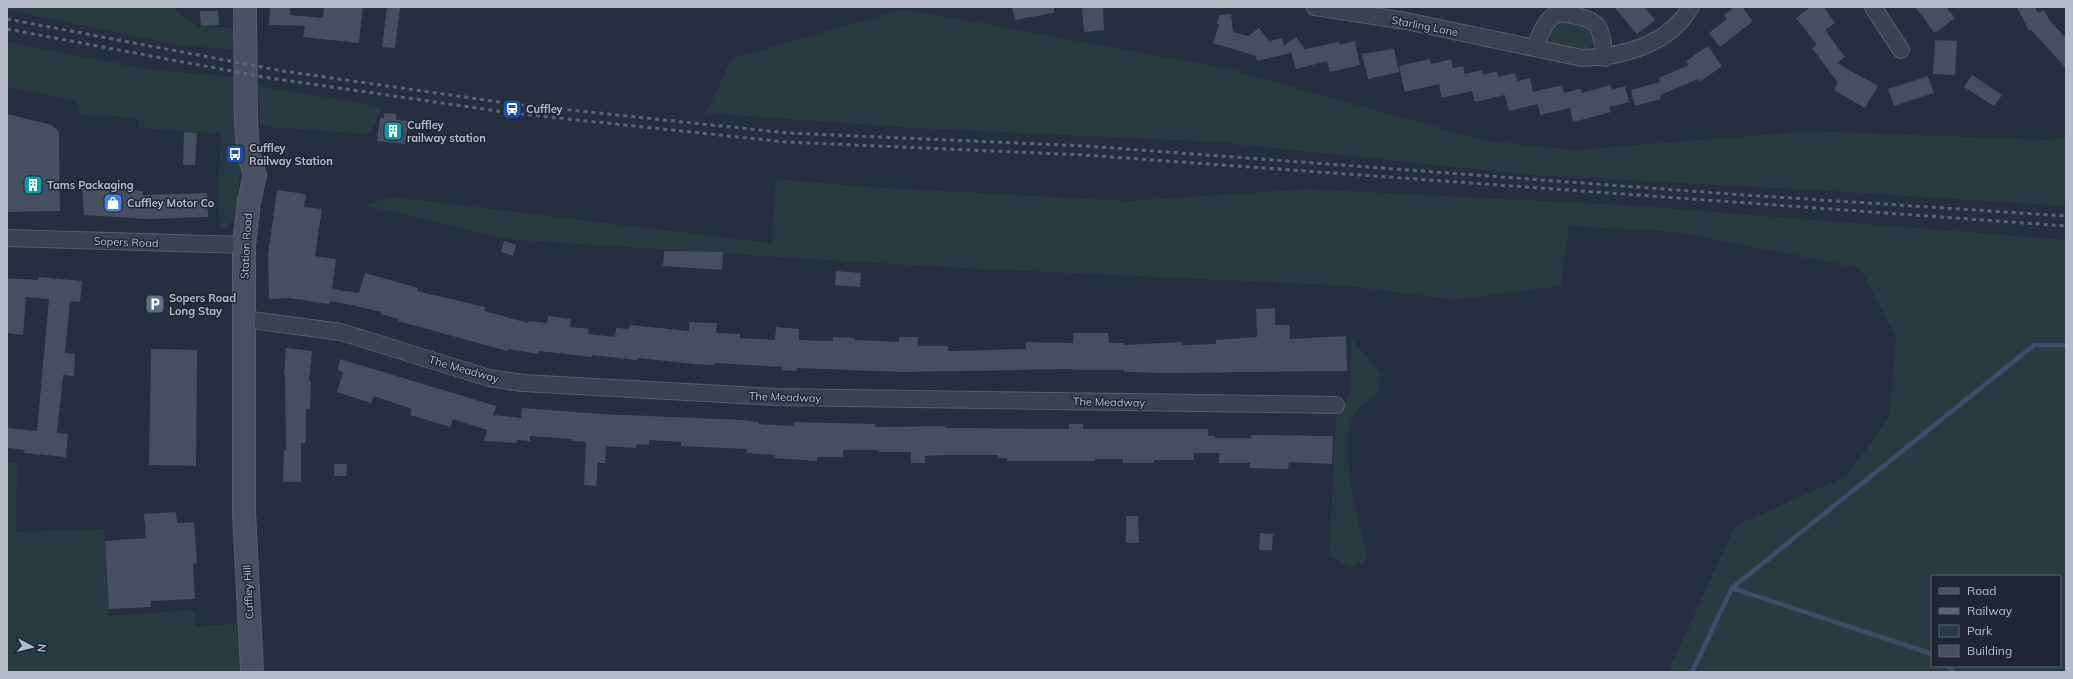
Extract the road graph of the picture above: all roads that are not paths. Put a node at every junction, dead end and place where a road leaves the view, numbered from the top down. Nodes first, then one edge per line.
1 (245, 7) edge
2 (1315, 7) edge
3 (1691, 7) edge
4 (1873, 7) edge
5 (1535, 47) junction
6 (1901, 50) dead end
7 (1605, 58) junction
8 (7, 238) edge
9 (244, 245) junction
10 (244, 319) junction
11 (1336, 405) dead end
12 (244, 512) joint
13 (252, 672) edge

1 - 9 main road, Station Road
2 - 5 street, Starling Lane
3 - 7 street, Starling Lane
4 - 6 street
5 - 7 street, Starling Lane
5 - 7 street
8 - 9 street, Sopers Road
9 - 10 main road, Station Road
10 - 11 street, The Meadway
10 - 12 main road, Station Road
12 - 13 main road, Cuffley Hill

